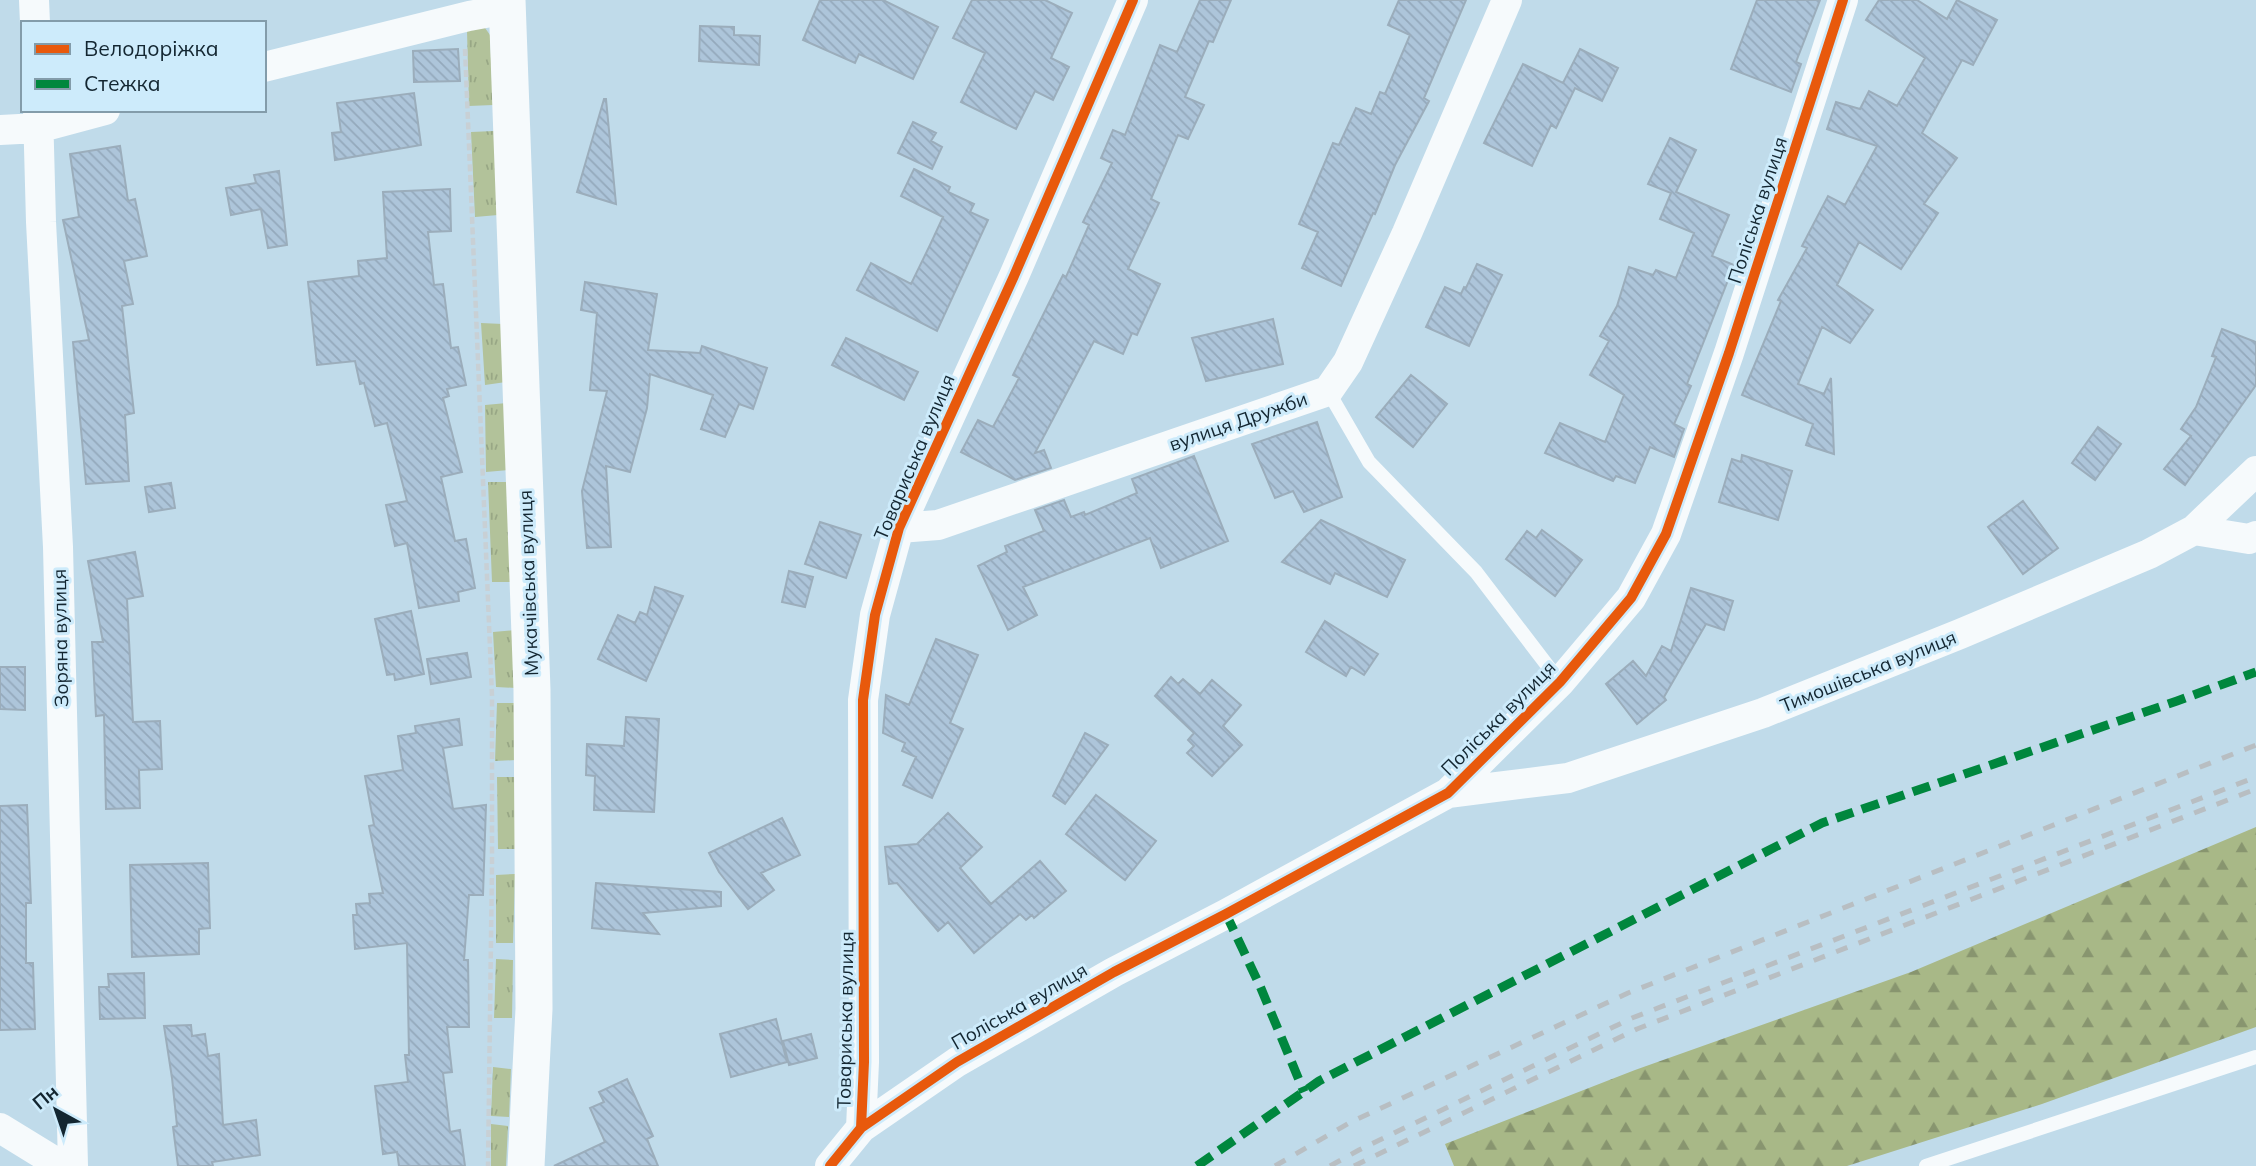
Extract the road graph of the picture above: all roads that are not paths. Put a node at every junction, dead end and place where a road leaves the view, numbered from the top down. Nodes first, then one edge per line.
1 (34, 0) edge
2 (1133, 0) edge
3 (1507, 0) edge
4 (1843, 0) edge
5 (507, 5) edge
6 (35, 21) edge
7 (266, 67) edge
8 (90, 112) edge
9 (38, 119) edge
10 (0, 130) edge
11 (1328, 390) junction
12 (2256, 471) edge
13 (899, 528) junction
14 (2194, 530) junction
15 (2256, 536) edge
16 (1560, 682) junction
17 (1448, 793) junction
18 (2256, 1057) edge
19 (0, 1128) edge
20 (861, 1128) junction
21 (62, 1166) edge
22 (72, 1166) edge
23 (526, 1166) edge
24 (830, 1166) edge
25 (1926, 1166) edge

1 - 6 street
2 - 13 street, Товариська вулиця
3 - 11 street, вулиця Дружби
4 - 16 street, Поліська вулиця
5 - 7 street
5 - 23 street, Мукачівська вулиця
8 - 9 street
9 - 10 street
9 - 22 street, Зоряна вулиця
11 - 13 street, вулиця Дружби
11 - 16 lane
12 - 14 street, Тимошівська вулиця
13 - 20 street, Товариська вулиця
14 - 15 street
14 - 17 street, Тимошівська вулиця
16 - 17 street, Поліська вулиця
17 - 20 street, Поліська вулиця
18 - 25 lane
19 - 21 street
20 - 24 street, Поліська вулиця

